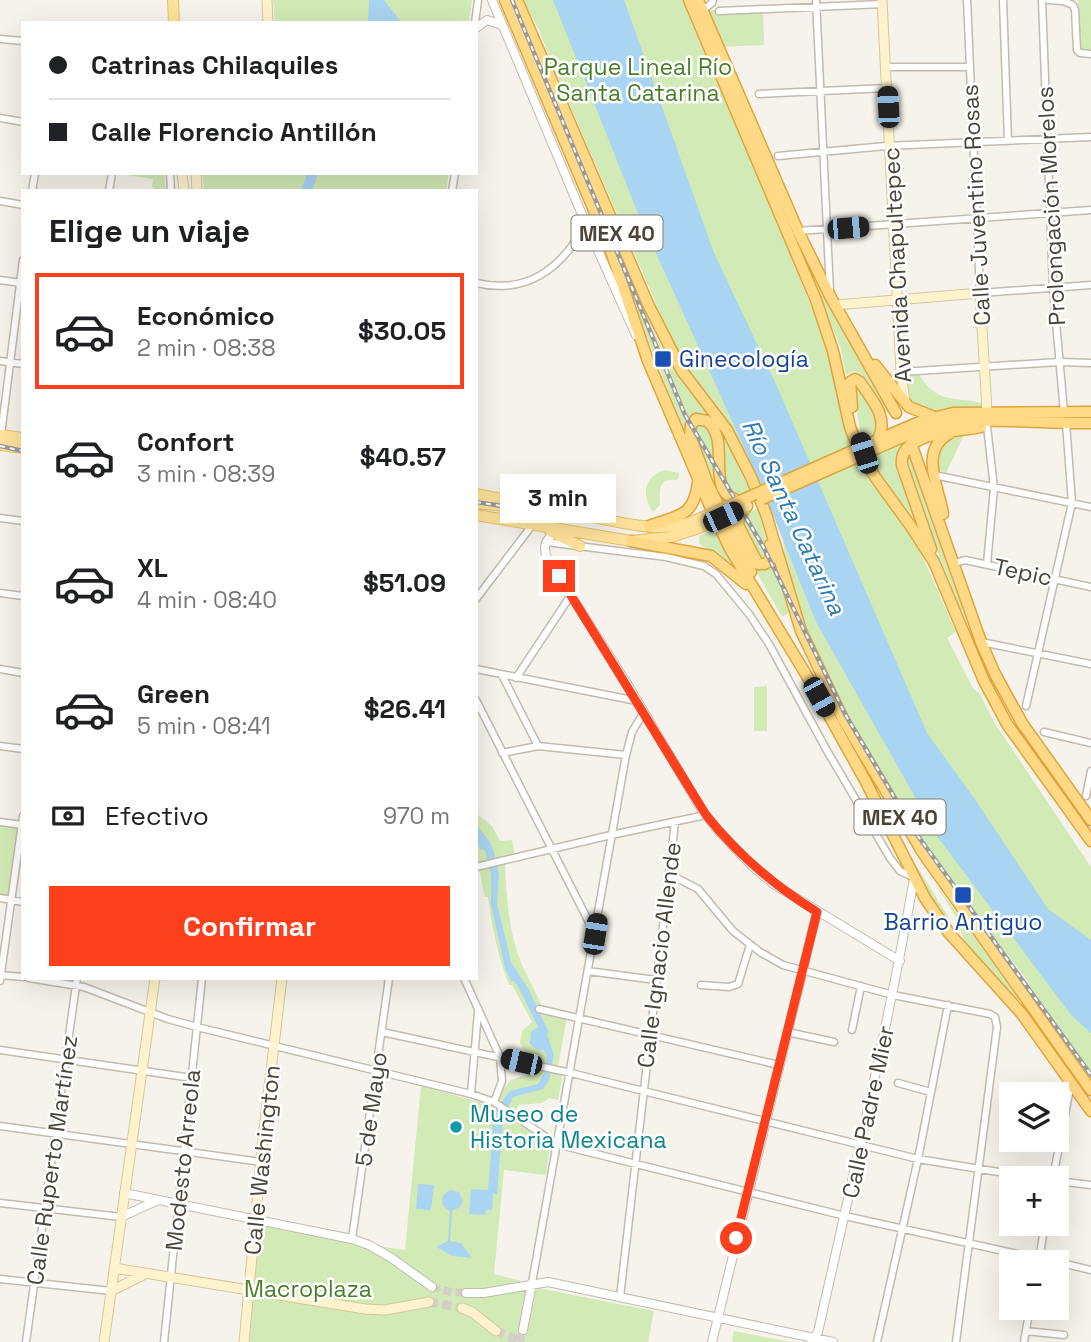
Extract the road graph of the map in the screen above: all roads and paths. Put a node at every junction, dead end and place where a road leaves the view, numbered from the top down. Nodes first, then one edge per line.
1 (172, 0) edge
2 (267, 0) edge
3 (478, 0) edge
4 (492, 0) edge
5 (505, 0) edge
6 (517, 0) edge
7 (689, 0) edge
8 (713, 0) edge
9 (967, 0) edge
10 (1003, 0) edge
11 (1042, 0) edge
12 (1048, 0) edge
13 (1063, 1) edge
14 (881, 2) edge
15 (816, 4) edge
16 (700, 5) edge
17 (719, 11) dead end
18 (174, 21) edge
19 (268, 21) edge
20 (475, 21) edge
21 (502, 25) junction
22 (478, 27) edge
23 (0, 39) edge
24 (21, 41) edge
25 (1091, 54) edge
26 (969, 66) junction
27 (884, 67) junction
28 (886, 88) junction
29 (819, 91) junction
30 (759, 94) dead end
31 (551, 107) junction
32 (0, 118) edge
33 (21, 122) edge
34 (1091, 137) edge
35 (1048, 139) junction
36 (1008, 141) junction
37 (972, 143) junction
38 (888, 146) junction
39 (823, 152) junction
40 (778, 156) dead end
41 (594, 179) junction
42 (0, 201) edge
43 (21, 205) edge
44 (1091, 210) edge
45 (1049, 213) junction
46 (975, 218) junction
47 (586, 224) junction
48 (892, 224) junction
49 (827, 229) junction
50 (798, 231) junction
51 (0, 281) edge
52 (21, 283) edge
53 (478, 283) edge
54 (1091, 285) edge
55 (1053, 288) junction
56 (979, 293) junction
57 (833, 300) junction
58 (896, 300) junction
59 (855, 338) junction
60 (641, 341) junction
61 (0, 361) edge
62 (11, 362) junction
63 (1059, 362) junction
64 (1091, 363) edge
65 (21, 364) edge
66 (984, 367) junction
67 (901, 372) junction
68 (905, 404) junction
69 (1091, 410) edge
70 (987, 411) junction
71 (896, 413) dead end
72 (934, 416) junction
73 (1065, 417) junction
74 (1078, 418) junction
75 (992, 424) junction
76 (1091, 425) edge
77 (952, 432) junction
78 (0, 438) edge
79 (21, 438) edge
80 (872, 445) junction
81 (21, 447) edge
82 (913, 449) dead end
83 (869, 467) junction
84 (934, 475) junction
85 (698, 479) junction
86 (994, 488) junction
87 (478, 494) edge
88 (478, 503) edge
89 (1072, 503) junction
90 (743, 504) junction
91 (1091, 507) edge
92 (561, 512) junction
93 (766, 514) junction
94 (0, 518) edge
95 (478, 518) edge
96 (478, 518) edge
97 (21, 521) edge
98 (697, 524) junction
99 (649, 526) junction
100 (530, 528) junction
101 (555, 530) junction
102 (631, 541) junction
103 (947, 541) junction
104 (546, 542) junction
105 (580, 545) junction
106 (934, 562) junction
107 (955, 563) junction
108 (987, 564) junction
109 (1057, 579) junction
110 (1091, 587) edge
111 (0, 593) edge
112 (571, 594) junction
113 (21, 596) edge
114 (478, 596) edge
115 (761, 598) junction
116 (981, 642) junction
117 (1039, 653) junction
118 (1091, 664) edge
119 (0, 669) edge
120 (478, 669) edge
121 (21, 673) edge
122 (502, 675) junction
123 (516, 678) junction
124 (637, 701) junction
125 (478, 704) edge
126 (1026, 706) dead end
127 (644, 712) junction
128 (1044, 732) dead end
129 (1091, 743) edge
130 (0, 746) edge
131 (538, 746) junction
132 (21, 749) edge
133 (502, 753) junction
134 (626, 755) junction
135 (1091, 771) edge
136 (1086, 796) dead end
137 (706, 815) junction
138 (1091, 820) edge
139 (0, 822) edge
140 (675, 822) junction
141 (21, 825) edge
142 (21, 832) edge
143 (611, 835) junction
144 (1091, 841) edge
145 (550, 850) junction
146 (478, 867) edge
147 (669, 874) junction
148 (914, 878) junction
149 (0, 898) edge
150 (12, 900) junction
151 (21, 902) edge
152 (817, 912) junction
153 (595, 934) junction
154 (904, 940) junction
155 (750, 945) junction
156 (877, 947) junction
157 (900, 961) junction
158 (588, 971) junction
159 (803, 971) junction
160 (0, 977) edge
161 (21, 978) edge
162 (155, 980) edge
163 (202, 980) edge
164 (282, 980) edge
165 (389, 980) edge
166 (465, 980) edge
167 (656, 980) junction
168 (77, 981) edge
169 (701, 985) dead end
170 (861, 986) junction
171 (893, 995) junction
172 (948, 1005) junction
173 (539, 1009) dead end
174 (478, 1010) junction
175 (150, 1013) junction
176 (579, 1018) junction
177 (197, 1027) junction
178 (852, 1030) dead end
179 (382, 1032) junction
180 (787, 1032) junction
181 (650, 1036) junction
182 (834, 1042) dead end
183 (274, 1046) junction
184 (0, 1050) edge
185 (475, 1051) junction
186 (500, 1057) junction
187 (66, 1059) junction
188 (779, 1065) junction
189 (142, 1069) junction
190 (377, 1070) junction
191 (569, 1073) junction
192 (192, 1078) junction
193 (1071, 1081) junction
194 (898, 1083) dead end
195 (1091, 1090) edge
196 (931, 1092) junction
197 (644, 1093) junction
198 (471, 1094) junction
199 (495, 1103) junction
200 (1091, 1111) edge
201 (765, 1122) junction
202 (0, 1126) edge
203 (57, 1134) junction
204 (555, 1143) junction
205 (131, 1144) junction
206 (860, 1145) junction
207 (184, 1151) junction
208 (918, 1159) junction
209 (261, 1162) junction
210 (635, 1165) junction
211 (1057, 1166) edge
212 (977, 1168) junction
213 (999, 1172) edge
214 (1069, 1181) edge
215 (1091, 1185) edge
216 (748, 1192) junction
217 (124, 1193) junction
218 (156, 1201) junction
219 (0, 1203) edge
220 (178, 1205) junction
221 (46, 1209) junction
222 (845, 1216) junction
223 (121, 1217) junction
224 (255, 1220) junction
225 (902, 1229) junction
226 (352, 1239) junction
227 (968, 1243) junction
228 (999, 1250) edge
229 (1069, 1265) edge
230 (114, 1268) junction
231 (1091, 1270) edge
232 (145, 1273) junction
233 (170, 1278) junction
234 (0, 1279) edge
235 (532, 1283) junction
236 (35, 1284) junction
237 (432, 1287) tunnel mouth
238 (249, 1291) junction
239 (111, 1292) junction
240 (466, 1293) tunnel mouth
241 (620, 1297) junction
242 (429, 1302) tunnel mouth
243 (462, 1308) tunnel mouth
244 (717, 1317) junction
245 (1028, 1320) edge
246 (523, 1330) tunnel mouth
247 (496, 1331) tunnel mouth
248 (1026, 1331) junction
249 (1064, 1335) dead end
250 (813, 1340) edge
251 (26, 1342) edge
252 (104, 1342) edge
253 (164, 1342) edge
254 (244, 1342) edge
255 (712, 1342) edge
256 (833, 1342) edge
257 (877, 1342) edge
258 (956, 1342) edge
259 (1024, 1342) edge

1 - 18 main road
2 - 19 main road
3 - 20 street
4 - 21 street
5 - 31 highway, MEX 40
6 - 41 highway, MEX 40
7 - 83 highway
8 - 16 street
9 - 26 street, Calle Juventino Rosas
10 - 36 street
11 - 35 street, Prolongación Morelos
12 - 13 street
13 - 25 street
14 - 15 street
14 - 27 main road, Avenida Chapultepec
15 - 17 street
15 - 29 street
16 - 50 highway
21 - 22 street
21 - 47 street
23 - 24 street
26 - 27 street
26 - 37 street, Calle Juventino Rosas
27 - 28 main road, Avenida Chapultepec
28 - 29 street
28 - 38 main road, Avenida Chapultepec
29 - 30 street
29 - 39 street
31 - 41 highway
31 - 60 highway, MEX 40
32 - 33 street
34 - 35 street
35 - 36 street
35 - 45 street, Prolongación Morelos
36 - 37 street
37 - 38 street
37 - 46 street, Calle Juventino Rosas
38 - 39 street
38 - 48 main road, Avenida Chapultepec
39 - 40 street
39 - 49 street
41 - 93 highway, MEX 40
42 - 43 street
44 - 45 street
45 - 46 street
45 - 55 street, Prolongación Morelos
46 - 48 street
46 - 56 street, Calle Juventino Rosas
47 - 53 street
47 - 60 street
48 - 49 street
48 - 58 main road, Avenida Chapultepec
49 - 50 street
49 - 57 street
50 - 57 highway
51 - 52 street
52 - 62 street
54 - 55 street
55 - 56 street
55 - 63 street, Prolongación Morelos
56 - 58 main road
56 - 66 main road, Calle Juventino Rosas
57 - 58 main road
57 - 59 highway
58 - 67 main road, Avenida Chapultepec
59 - 68 highway
59 - 71 highway
60 - 85 highway, MEX 40
61 - 62 street
62 - 65 street
62 - 78 street
63 - 64 street
63 - 66 street
63 - 73 street, Prolongación Morelos
66 - 67 street
66 - 70 main road, Calle Juventino Rosas
67 - 68 main road, Avenida Chapultepec
68 - 72 highway
69 - 74 highway
70 - 72 highway
70 - 73 highway
72 - 80 highway
73 - 74 highway
73 - 75 highway
73 - 89 street, Prolongación Morelos
74 - 76 highway
75 - 77 highway
75 - 80 highway
75 - 86 street
77 - 84 highway
77 - 106 highway
78 - 79 main road
78 - 81 main road
80 - 83 highway
80 - 90 highway, bridge
82 - 103 highway
83 - 106 highway
84 - 86 street
84 - 103 highway
85 - 99 highway
85 - 115 highway, MEX 40
86 - 89 street
86 - 108 street
87 - 92 main road
88 - 92 main road
89 - 91 street
89 - 109 street, Prolongación Morelos
90 - 93 highway
90 - 98 main road, bridge
90 - 115 highway
92 - 99 main road
93 - 195 highway, MEX 40
94 - 97 street
95 - 100 main road
96 - 101 main road
98 - 99 main road
98 - 102 main road
100 - 101 main road
100 - 114 street
101 - 102 main road
101 - 104 street
101 - 105 main road
102 - 115 highway
103 - 107 highway
104 - 105 street
104 - 112 street
105 - 148 street
106 - 144 highway
107 - 108 street, Tepic
107 - 116 highway
108 - 109 street, Tepic
109 - 110 street, Tepic
109 - 117 street, Prolongación Morelos
111 - 113 street
112 - 123 street
112 - 124 street
115 - 148 highway, MEX 40
116 - 117 street
116 - 138 highway
117 - 118 street
117 - 126 street, Prolongación Morelos
119 - 121 street
120 - 122 street
122 - 123 street
122 - 131 street
123 - 124 street
124 - 127 street
125 - 133 street
127 - 134 street
127 - 137 street
128 - 129 street
130 - 132 street
131 - 133 street
131 - 134 street
133 - 145 street
134 - 143 street
135 - 136 street
137 - 140 street
137 - 152 street
139 - 141 street
140 - 143 street
140 - 147 street, Calle Ignacio Allende
142 - 150 street
143 - 145 street
143 - 153 street
145 - 146 street
145 - 153 street
147 - 155 street
147 - 167 street, Calle Ignacio Allende
148 - 154 street, Calle Padre Mier
148 - 193 highway, MEX 40
149 - 150 street
150 - 151 street
150 - 160 street
152 - 156 street
152 - 159 street
153 - 158 street
154 - 156 street
154 - 157 street, Calle Padre Mier
155 - 159 street
155 - 169 street
156 - 157 street
157 - 171 street, Calle Padre Mier
158 - 167 street
158 - 176 street
159 - 170 street
159 - 180 street
160 - 161 street
162 - 175 main road
163 - 177 street, Modesto Arreola
164 - 183 main road, Calle Washington
165 - 179 street, 5 de Mayo
166 - 174 street
167 - 181 street, Calle Ignacio Allende
168 - 175 street
168 - 187 street, Calle Ruperto Martínez
170 - 171 street
170 - 178 street
171 - 172 street
171 - 206 street, Calle Padre Mier
172 - 196 street
172 - 212 street
173 - 176 street
174 - 185 street
174 - 186 street
175 - 177 street
175 - 189 main road
176 - 181 street
176 - 191 street
177 - 183 street
177 - 192 street, Modesto Arreola
179 - 185 street
179 - 190 street, 5 de Mayo
180 - 182 street
180 - 188 street
181 - 188 street
181 - 197 street, Calle Ignacio Allende
183 - 190 street
183 - 209 main road, Calle Washington
184 - 187 street
185 - 186 street
185 - 198 street
186 - 191 street
186 - 199 street
187 - 189 street
187 - 203 street, Calle Ruperto Martínez
188 - 201 street
189 - 192 street
189 - 205 main road
190 - 198 street
190 - 226 street, 5 de Mayo
191 - 197 street
191 - 204 street
192 - 207 street, Modesto Arreola
193 - 200 highway, MEX 40
193 - 211 street
194 - 196 street
196 - 208 street
197 - 201 street
197 - 210 street, Calle Ignacio Allende
198 - 199 street
199 - 204 street
201 - 206 street
201 - 216 street
202 - 203 street
203 - 205 street
203 - 221 street, Calle Ruperto Martínez
204 - 210 street
204 - 235 street
205 - 207 street
205 - 217 main road
206 - 208 street
206 - 222 street, Calle Padre Mier
207 - 209 street
207 - 220 street, Modesto Arreola
208 - 212 street
208 - 225 street
209 - 224 main road, Calle Washington
210 - 216 street
210 - 241 street, Calle Ignacio Allende
212 - 213 street
212 - 227 street
214 - 215 street
216 - 222 street
216 - 244 street
217 - 218 street
217 - 223 main road
218 - 220 street
218 - 223 street
219 - 221 street
220 - 224 street
220 - 233 street, Modesto Arreola
221 - 223 street
221 - 236 street, Calle Ruperto Martínez
222 - 225 street
222 - 250 street, Calle Padre Mier
223 - 230 main road
224 - 226 street
224 - 238 main road, Calle Washington
225 - 227 street
225 - 257 street
226 - 237 street
227 - 228 street
227 - 258 street
229 - 231 street
230 - 232 main road
230 - 239 main road
232 - 233 main road
232 - 239 main road
233 - 238 main road
233 - 253 street, Modesto Arreola
234 - 236 street
235 - 240 street
235 - 241 street
235 - 246 street
236 - 239 street
236 - 251 street, Calle Ruperto Martínez
238 - 242 main road
238 - 254 main road, Calle Washington
239 - 252 main road
241 - 244 street
243 - 247 main road
244 - 250 street
244 - 255 street
245 - 248 street
248 - 249 street
248 - 259 street
250 - 256 street

